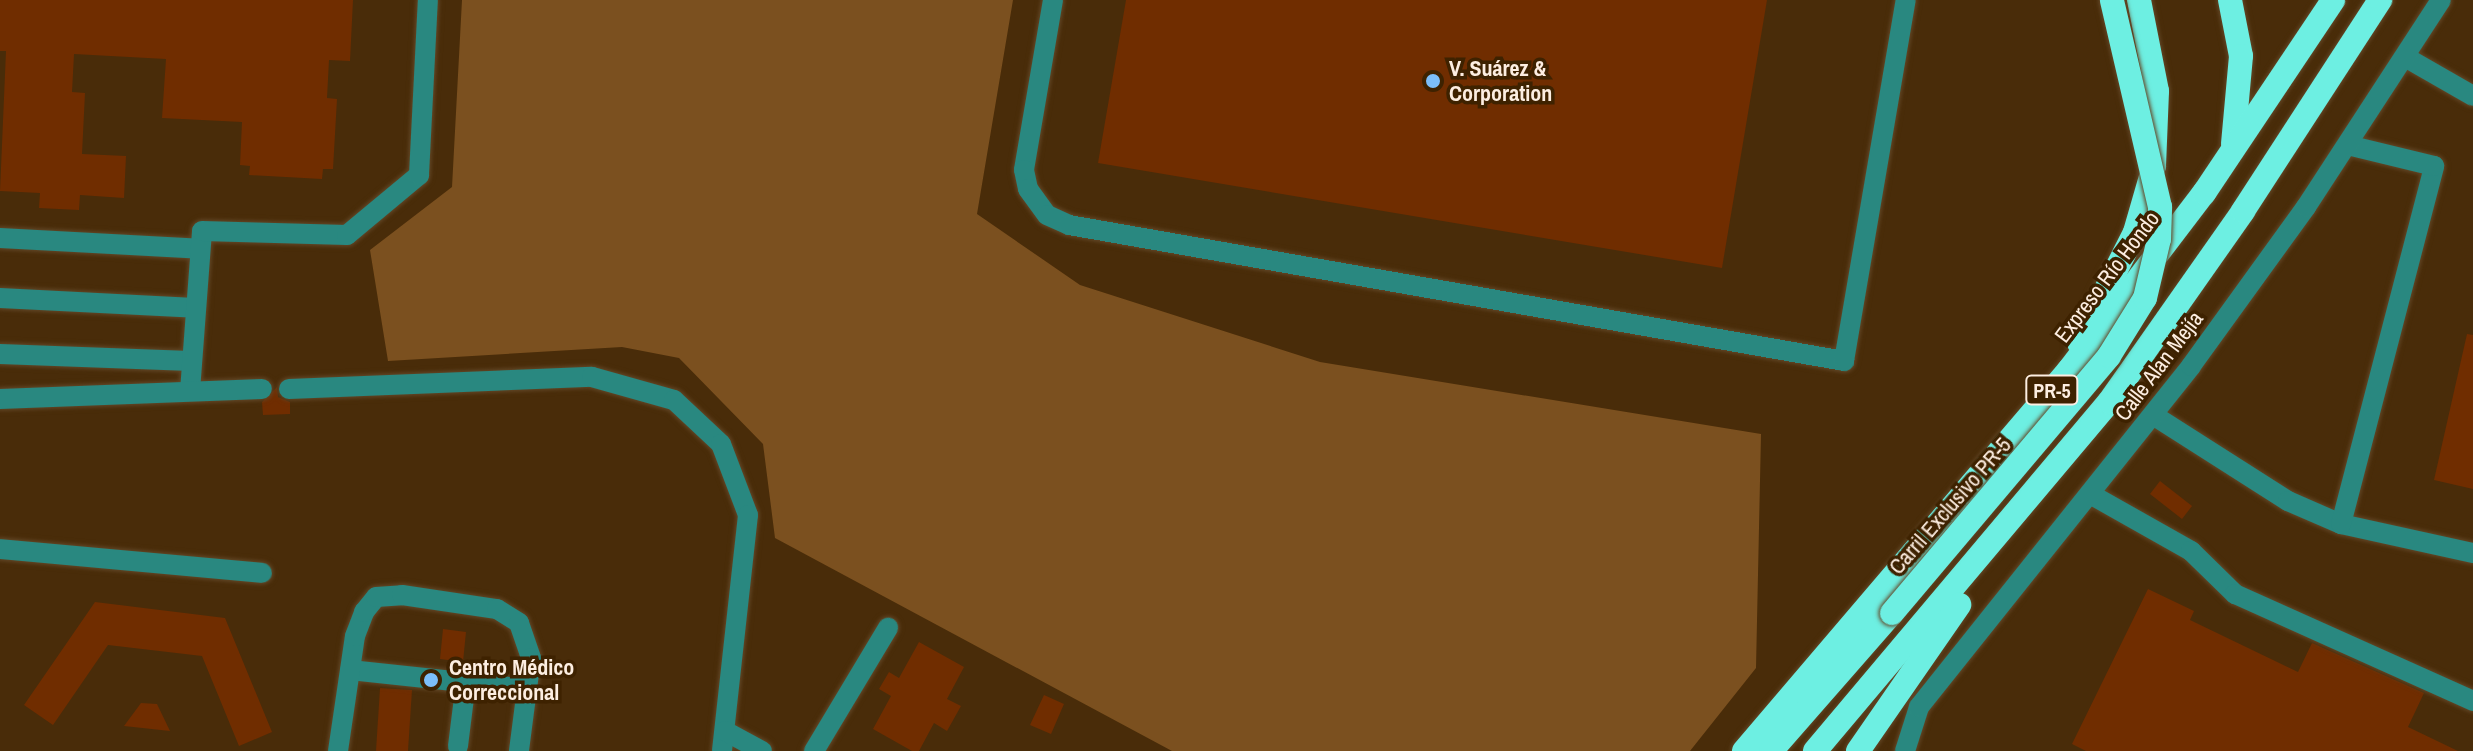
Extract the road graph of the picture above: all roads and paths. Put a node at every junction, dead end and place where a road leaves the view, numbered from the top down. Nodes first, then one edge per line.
1 (428, 0) edge
2 (1053, 0) edge
3 (1906, 0) edge
4 (2112, 0) edge
5 (2139, 0) edge
6 (2230, 0) edge
7 (2441, 0) edge
8 (2327, 2) edge
9 (2379, 5) edge
10 (2405, 57) junction
11 (2473, 96) edge
12 (2347, 145) junction
13 (2231, 152) junction
14 (0, 238) edge
15 (200, 249) junction
16 (0, 298) edge
17 (195, 308) junction
18 (0, 354) edge
19 (191, 361) junction
20 (2069, 370) junction
21 (262, 389) dead end
22 (289, 389) dead end
23 (190, 391) junction
24 (0, 399) edge
25 (2153, 415) junction
26 (2049, 479) junction
27 (2090, 494) junction
28 (2341, 524) junction
29 (0, 549) edge
30 (2473, 553) edge
31 (262, 573) dead end
32 (888, 628) dead end
33 (350, 670) junction
34 (466, 682) junction
35 (528, 689) junction
36 (2473, 701) edge
37 (723, 741) edge
38 (458, 746) dead end
39 (338, 751) edge
40 (519, 751) edge
41 (762, 751) edge
42 (814, 751) edge
43 (1744, 751) edge
44 (1771, 751) edge
45 (1815, 751) edge
46 (1858, 751) edge
47 (1905, 751) edge

1 - 15 street
2 - 3 street
4 - 44 highway, Carril Exclusivo PR-5, bridge
5 - 20 highway
6 - 13 highway
7 - 10 street, Calle Alan Mejía
8 - 9 highway
8 - 13 highway, Expreso Río Hondo / PR-5
9 - 26 highway, PR-5
10 - 11 street
10 - 12 street, Calle Alan Mejía
12 - 25 street, Calle Alan Mejía
12 - 28 street
13 - 20 highway, Expreso Río Hondo / PR-5
14 - 15 street
15 - 17 street
16 - 17 street
17 - 19 street
18 - 19 street
19 - 23 street
20 - 43 highway, Expreso Río Hondo / PR-5
21 - 23 street
22 - 37 street
23 - 24 street
25 - 27 street, Calle Alan Mejía
25 - 28 street
26 - 45 highway, PR-5
26 - 46 highway
27 - 36 street
27 - 47 street, Calle Alan Mejía
28 - 30 street
29 - 31 street
32 - 42 street
33 - 34 street
33 - 35 street
33 - 39 street
34 - 35 street
34 - 38 street
35 - 40 street
37 - 41 street

